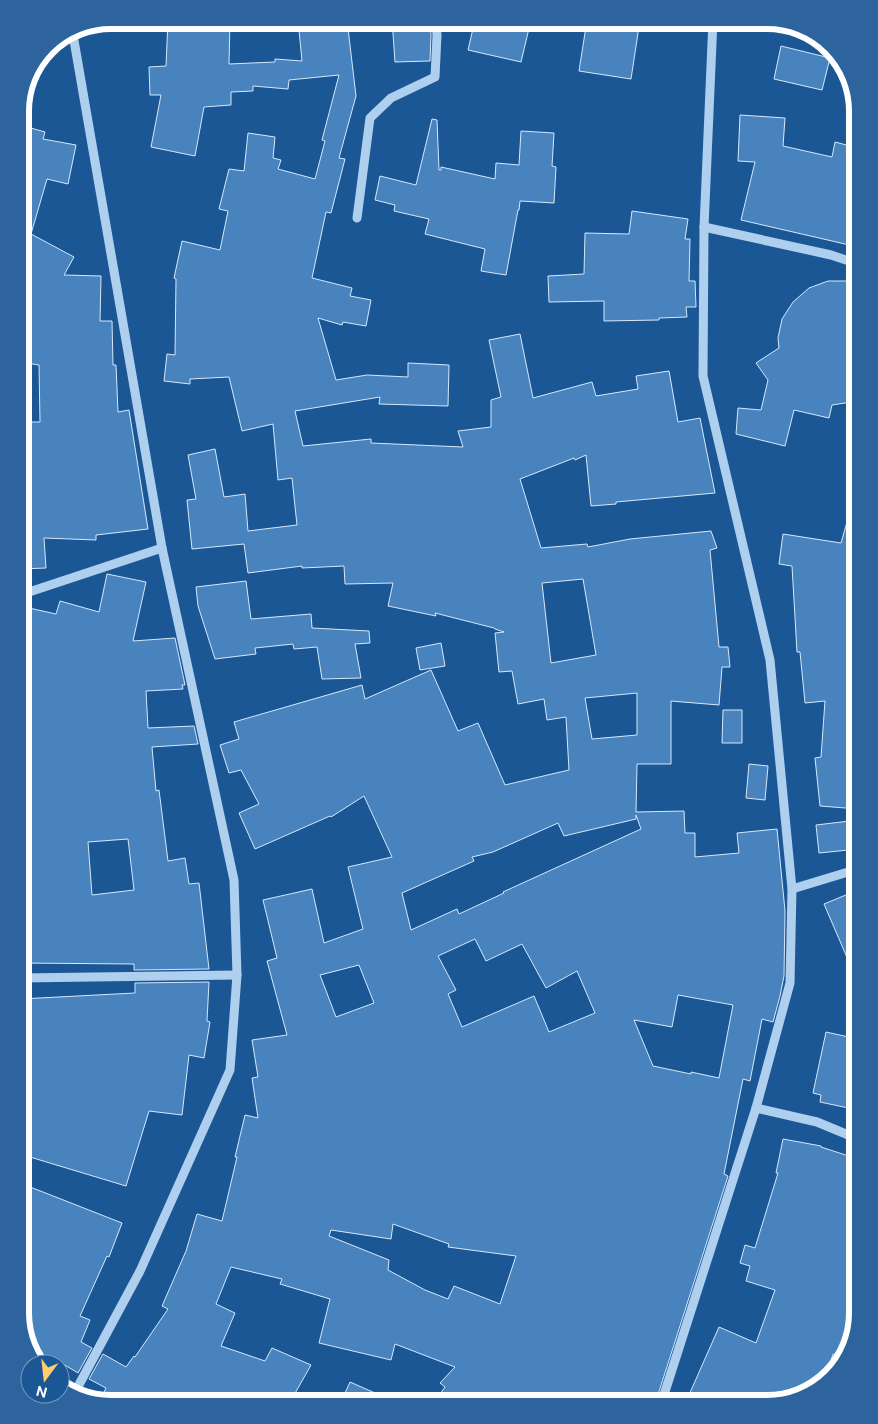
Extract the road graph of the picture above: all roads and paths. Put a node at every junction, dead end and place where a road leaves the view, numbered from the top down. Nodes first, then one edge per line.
1 (437, 29) edge
2 (713, 29) edge
3 (74, 38) edge
4 (357, 218) dead end
5 (704, 227) junction
6 (849, 261) edge
7 (162, 548) junction
8 (29, 592) edge
9 (849, 872) edge
10 (792, 889) junction
11 (237, 975) junction
12 (29, 978) edge
13 (756, 1108) junction
14 (849, 1135) edge
15 (77, 1388) edge
16 (664, 1395) edge

1 - 4 street
2 - 5 street
3 - 7 street
5 - 6 street
5 - 10 street
7 - 8 street
7 - 11 street
9 - 10 street
10 - 13 street
11 - 12 street
11 - 15 street
13 - 14 street
13 - 16 street

